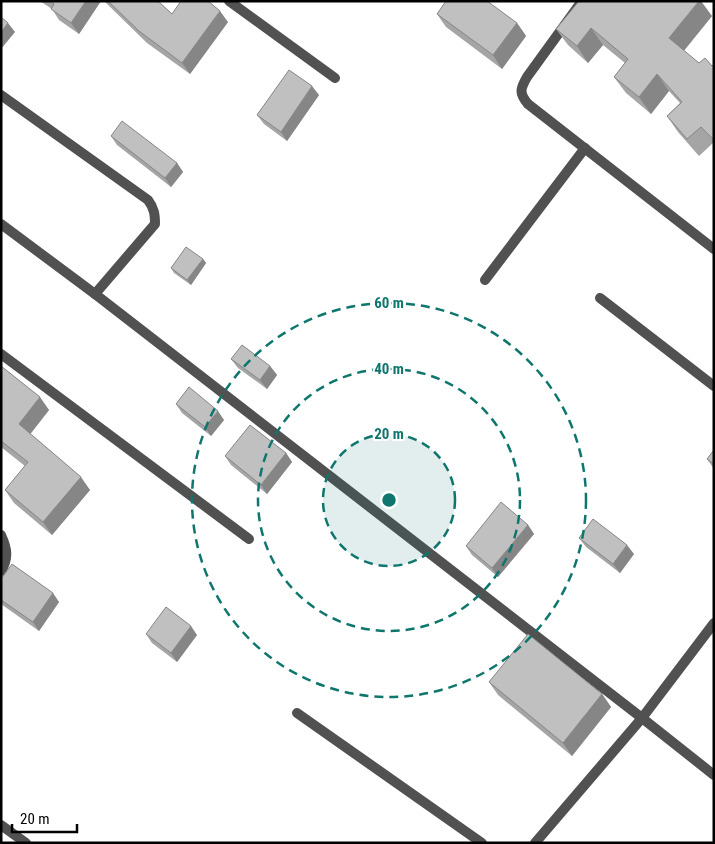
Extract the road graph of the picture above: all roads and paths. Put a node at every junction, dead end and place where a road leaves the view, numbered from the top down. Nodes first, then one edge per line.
1 (229, 1) edge
2 (582, 1) edge
3 (335, 78) dead end
4 (1, 94) edge
5 (585, 148) junction
6 (1, 224) edge
7 (714, 249) edge
8 (485, 280) dead end
9 (95, 294) junction
10 (600, 298) dead end
11 (1, 354) edge
12 (714, 386) edge
13 (1, 535) edge
14 (249, 540) dead end
15 (1, 571) edge
16 (714, 623) edge
17 (297, 713) dead end
18 (642, 718) junction
19 (714, 775) edge
20 (1, 824) edge
21 (26, 843) edge
22 (482, 843) edge
23 (535, 843) edge

1 - 3 street
2 - 5 street
4 - 9 street
5 - 7 street
5 - 8 street
6 - 9 street
9 - 18 street
10 - 12 street
11 - 14 street
13 - 15 street
16 - 18 street
17 - 22 street
18 - 19 street
18 - 23 street
20 - 21 street

